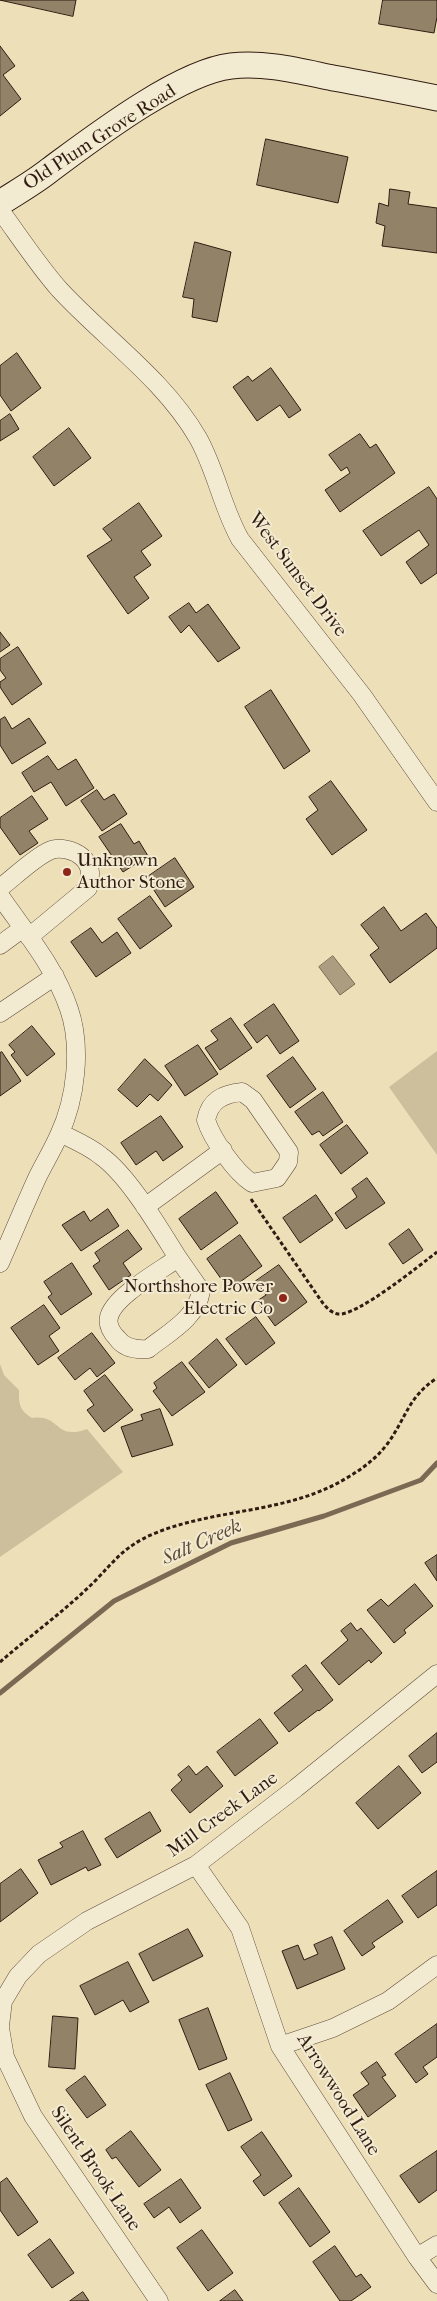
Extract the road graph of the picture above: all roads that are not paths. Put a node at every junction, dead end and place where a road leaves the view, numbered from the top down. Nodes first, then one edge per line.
1 (437, 98) edge
2 (0, 203) edge
3 (0, 210) edge
4 (437, 802) edge
5 (0, 888) edge
6 (0, 896) edge
7 (26, 933) junction
8 (0, 945) edge
9 (55, 976) junction
10 (0, 1013) edge
11 (60, 1133) junction
12 (223, 1150) junction
13 (146, 1207) junction
14 (178, 1258) junction
15 (0, 1262) edge
16 (437, 1674) edge
17 (196, 1865) junction
18 (437, 1965) edge
19 (0, 2027) edge
20 (280, 2046) junction
21 (5, 2057) joint
22 (437, 2244) edge
23 (417, 2257) junction
24 (437, 2284) edge
25 (159, 2301) edge

1 - 2 street, Old Plum Grove Road
3 - 4 street, West Sunset Drive
5 - 7 street
6 - 7 street
7 - 8 street
7 - 9 street
9 - 10 street
9 - 11 street
11 - 13 street
11 - 15 street
12 - 12 street
12 - 13 street
13 - 14 street
14 - 14 street
16 - 17 street, Mill Creek Lane
17 - 19 street, Mill Creek Lane
17 - 20 street, Arrowwood Lane
18 - 20 street
19 - 21 street, Mill Creek Lane
20 - 23 street, Arrowwood Lane
21 - 25 street, Silent Brook Lane
22 - 23 street
23 - 24 street, Arrowwood Lane

